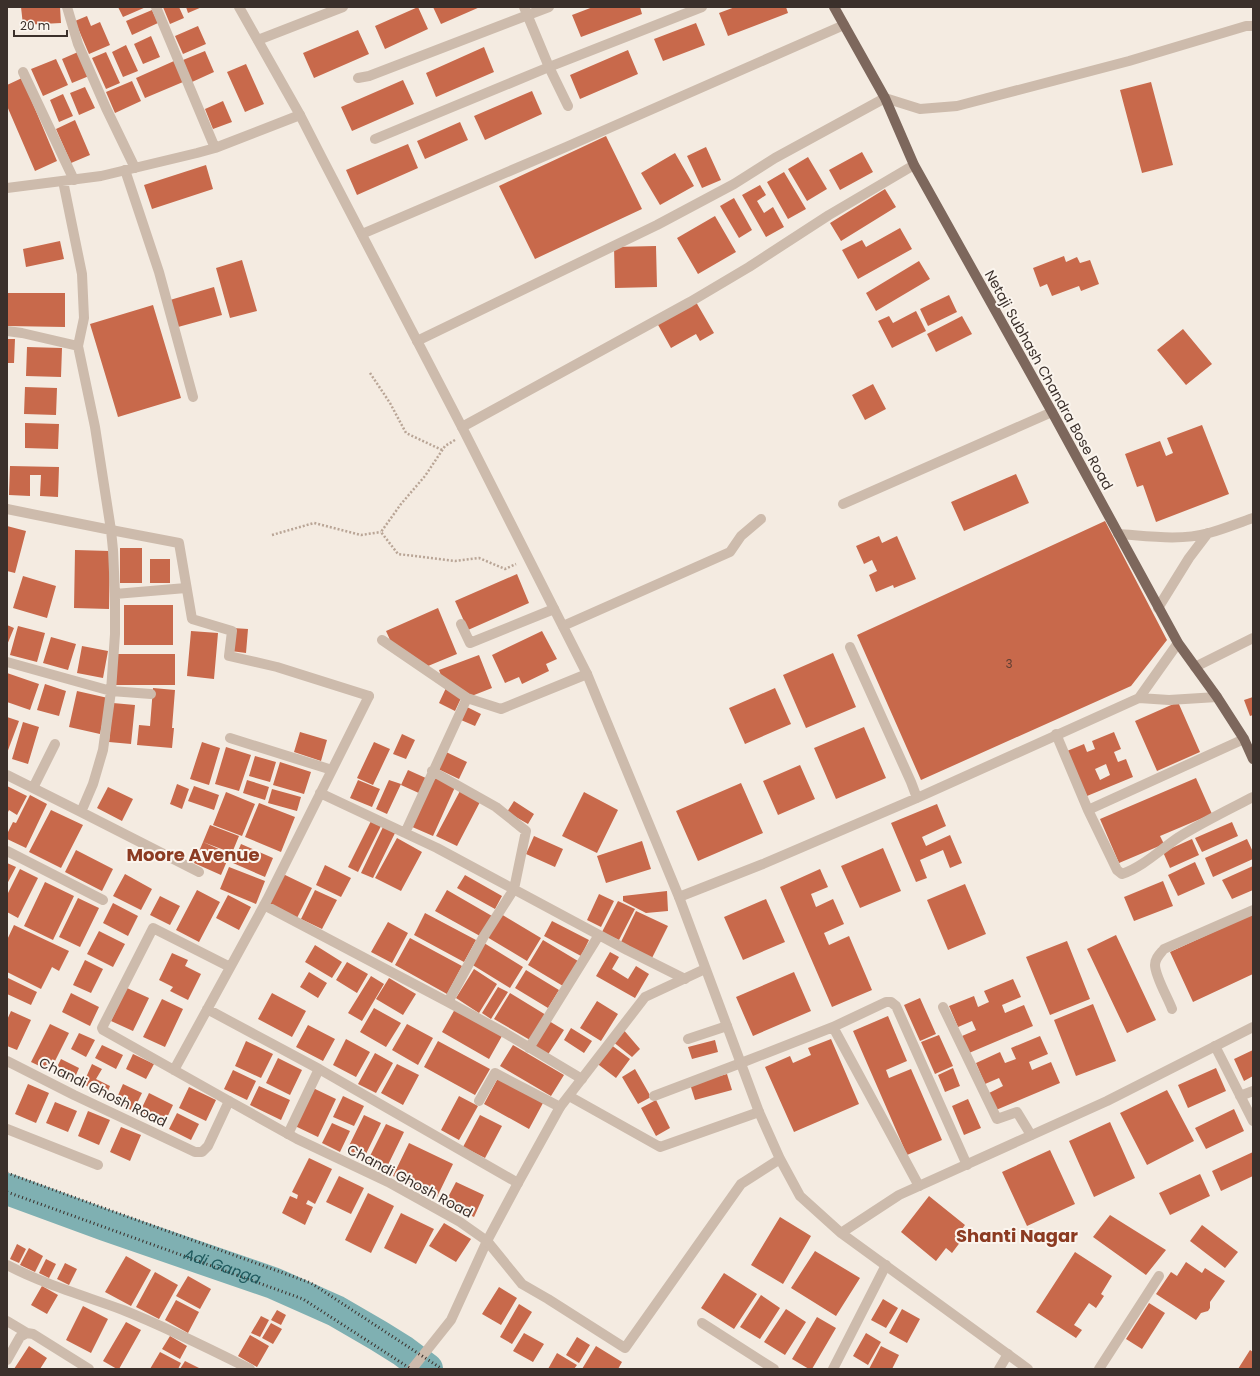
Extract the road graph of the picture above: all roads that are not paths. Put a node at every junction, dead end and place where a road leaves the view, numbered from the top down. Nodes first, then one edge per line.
1 (67, 7) edge
2 (156, 7) edge
3 (239, 7) edge
4 (343, 7) edge
5 (549, 7) edge
6 (702, 7) edge
7 (834, 7) edge
8 (526, 11) edge
9 (844, 25) junction
10 (1253, 26) edge
11 (258, 40) junction
12 (549, 67) junction
13 (23, 72) dead end
14 (358, 78) dead end
15 (885, 98) junction
16 (568, 106) dead end
17 (300, 115) junction
18 (375, 139) dead end
19 (215, 148) junction
20 (914, 165) junction
21 (130, 169) junction
22 (74, 180) junction
23 (63, 181) junction
24 (7, 188) edge
25 (362, 234) junction
26 (7, 331) edge
27 (417, 341) junction
28 (78, 346) junction
29 (193, 397) dead end
30 (1052, 412) junction
31 (464, 430) junction
32 (843, 504) dead end
33 (7, 509) edge
34 (1253, 518) edge
35 (761, 520) dead end
36 (111, 530) junction
37 (1208, 533) junction
38 (1118, 534) junction
39 (186, 588) junction
40 (115, 594) junction
41 (1158, 608) junction
42 (554, 609) junction
43 (461, 624) dead end
44 (563, 626) junction
45 (1253, 638) edge
46 (382, 640) dead end
47 (1178, 643) junction
48 (850, 647) dead end
49 (7, 662) edge
50 (1195, 667) junction
51 (586, 674) junction
52 (111, 691) junction
53 (151, 694) dead end
54 (1217, 697) junction
55 (467, 698) junction
56 (1139, 698) junction
57 (1056, 734) junction
58 (230, 738) dead end
59 (1244, 739) junction
60 (54, 744) dead end
61 (1253, 759) edge
62 (332, 770) junction
63 (432, 770) junction
64 (7, 775) edge
65 (33, 788) junction
66 (320, 793) junction
67 (1253, 797) edge
68 (917, 798) junction
69 (1088, 810) junction
70 (81, 812) junction
71 (405, 833) junction
72 (7, 851) edge
73 (199, 872) dead end
74 (514, 889) junction
75 (679, 897) junction
76 (103, 900) dead end
77 (264, 905) junction
78 (1253, 910) edge
79 (599, 935) junction
80 (230, 967) junction
81 (706, 969) junction
82 (685, 979) junction
83 (448, 1002) junction
84 (943, 1007) dead end
85 (207, 1009) junction
86 (1172, 1009) dead end
87 (727, 1026) junction
88 (832, 1027) junction
89 (1253, 1027) edge
90 (688, 1039) dead end
91 (1215, 1046) junction
92 (529, 1048) junction
93 (7, 1061) edge
94 (741, 1063) junction
95 (319, 1069) junction
96 (174, 1070) junction
97 (582, 1079) junction
98 (1253, 1091) edge
99 (569, 1096) junction
100 (654, 1096) dead end
101 (1240, 1096) junction
102 (229, 1101) junction
103 (479, 1101) dead end
104 (560, 1107) junction
105 (759, 1112) junction
106 (1253, 1121) edge
107 (7, 1129) edge
108 (288, 1134) junction
109 (1031, 1135) junction
110 (780, 1159) junction
111 (98, 1165) dead end
112 (967, 1165) junction
113 (518, 1183) junction
114 (919, 1186) junction
115 (841, 1233) junction
116 (487, 1242) junction
117 (7, 1265) edge
118 (886, 1265) junction
119 (1159, 1276) dead end
120 (7, 1321) edge
121 (702, 1323) dead end
122 (27, 1332) junction
123 (1008, 1354) junction
124 (7, 1360) edge
125 (89, 1369) edge
126 (250, 1369) edge
127 (412, 1369) edge
128 (774, 1369) edge
129 (833, 1369) edge
130 (998, 1369) edge
131 (1028, 1369) edge
132 (1099, 1369) edge

1 - 21 street
2 - 19 street
3 - 11 street
4 - 11 street
5 - 8 street
6 - 12 street
7 - 9 main road, Netaji Subhash Chandra Bose Road
8 - 12 street
8 - 14 street
9 - 15 main road, Netaji Subhash Chandra Bose Road
9 - 25 street
10 - 15 street
11 - 17 street
12 - 16 street
12 - 18 street
13 - 22 street
15 - 20 main road, Netaji Subhash Chandra Bose Road
15 - 27 street
17 - 19 street
17 - 25 street
19 - 21 street
20 - 30 main road, Netaji Subhash Chandra Bose Road
20 - 31 street
21 - 22 street
21 - 29 street
22 - 23 street
23 - 24 street
23 - 28 street
25 - 27 street
26 - 28 street
27 - 31 street
28 - 36 street
30 - 32 street
30 - 38 main road, Netaji Subhash Chandra Bose Road
31 - 42 street
33 - 36 street
34 - 37 street
35 - 44 street
36 - 39 street
36 - 40 street
37 - 38 street
37 - 41 street
38 - 41 main road, Netaji Subhash Chandra Bose Road
39 - 40 street
39 - 62 street
40 - 52 street
41 - 47 main road, Netaji Subhash Chandra Bose Road
42 - 43 street
42 - 44 street
44 - 51 street
45 - 50 street
46 - 55 street
47 - 50 main road, Netaji Subhash Chandra Bose Road
47 - 56 street
48 - 68 street
49 - 52 street
50 - 54 main road, Netaji Subhash Chandra Bose Road
51 - 55 street
51 - 75 street
52 - 53 street
52 - 70 street
54 - 56 street
54 - 59 main road, Netaji Subhash Chandra Bose Road
55 - 63 street
56 - 57 street
57 - 68 street
57 - 69 street
58 - 62 street
59 - 61 main road, Netaji Subhash Chandra Bose Road
59 - 69 street
60 - 65 street
62 - 66 street
63 - 71 street
63 - 74 street
64 - 65 street
65 - 70 street
66 - 71 street
66 - 77 street
67 - 69 street
68 - 75 street
70 - 73 street
71 - 74 street
72 - 76 street
74 - 79 street
74 - 83 street
75 - 81 street
77 - 80 street
77 - 83 street
78 - 86 street
79 - 82 street
79 - 92 street
80 - 85 street
80 - 96 street
81 - 82 street
81 - 87 street
82 - 97 street
83 - 92 street
84 - 109 street
85 - 95 street
85 - 96 street
87 - 90 street
87 - 94 street
88 - 94 street
88 - 112 street
88 - 114 street
89 - 91 street
91 - 101 street
91 - 109 street
92 - 97 street
93 - 102 street, Chandi Ghosh Road
94 - 100 street
94 - 105 street
95 - 108 street
95 - 113 street
96 - 102 street
97 - 99 street
98 - 101 street
99 - 104 street
99 - 105 street
101 - 106 street
102 - 108 street, Chandi Ghosh Road
103 - 104 street
104 - 113 street
105 - 110 street
107 - 111 street
108 - 116 street, Chandi Ghosh Road
109 - 112 street
110 - 115 street
110 - 116 street, Chandi Ghosh Road
112 - 114 street
113 - 116 street
114 - 115 street
115 - 118 street
116 - 127 street
117 - 126 street
118 - 123 street
118 - 129 street
119 - 132 street
120 - 122 street
121 - 128 street
122 - 124 street
122 - 125 street
123 - 130 street
123 - 131 street

